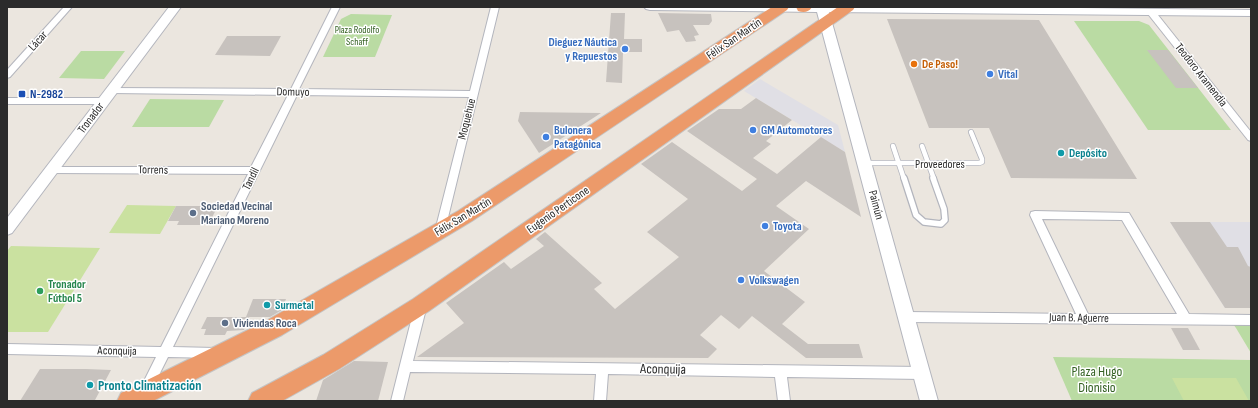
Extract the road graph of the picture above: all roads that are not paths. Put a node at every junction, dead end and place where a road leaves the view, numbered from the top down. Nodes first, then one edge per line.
1 (68, 7) edge
2 (174, 7) edge
3 (336, 7) edge
4 (495, 7) edge
5 (650, 7) edge
6 (782, 7) edge
7 (804, 8) edge
8 (846, 8) edge
9 (823, 12) edge
10 (1151, 12) junction
11 (1251, 13) edge
12 (7, 75) edge
13 (294, 92) junction
14 (474, 94) junction
15 (108, 96) junction
16 (7, 101) edge
17 (971, 132) dead end
18 (1251, 138) edge
19 (893, 146) dead end
20 (922, 146) dead end
21 (865, 163) junction
22 (899, 163) junction
23 (928, 164) junction
24 (52, 169) junction
25 (255, 171) junction
26 (7, 229) edge
27 (440, 231) junction
28 (421, 305) junction
29 (907, 317) junction
30 (1084, 318) junction
31 (1186, 320) junction
32 (1251, 320) edge
33 (7, 349) edge
34 (165, 352) junction
35 (227, 353) junction
36 (405, 366) junction
37 (602, 369) junction
38 (780, 371) junction
39 (922, 373) junction
40 (137, 398) edge
41 (260, 401) edge
42 (397, 401) edge
43 (600, 401) edge
44 (784, 401) edge
45 (929, 401) edge

1 - 12 street, Lácar
2 - 15 main road, Tronador
3 - 13 street, Tandil
4 - 14 street, Moquehue
5 - 6 main road
6 - 7 main road
6 - 27 highway, Félix San Martín
7 - 9 main road
8 - 9 highway, Eugenio Perticone
8 - 10 main road
9 - 21 main road, Paimún
9 - 28 highway, Eugenio Perticone
10 - 11 main road
10 - 18 street, Teodoro Aramendia
13 - 14 street, Domuyo
13 - 15 street, Domuyo
13 - 25 street, Tandil
14 - 27 street, Moquehue
15 - 16 street, Domuyo
15 - 24 main road, Tronador
17 - 23 lane, Proveedores
19 - 22 lane
20 - 23 lane
21 - 22 lane, Proveedores
21 - 29 main road, Paimún
22 - 23 lane, Proveedores
22 - 23 lane
24 - 25 street, Torrens
24 - 26 main road, Tronador
25 - 34 street, Tandil
27 - 35 highway, Félix San Martín
28 - 36 street
28 - 41 highway, Eugenio Perticone
29 - 30 street, Juan B. Aguerre
29 - 39 main road, Paimún
30 - 31 street, Juan B. Aguerre
30 - 31 street
31 - 32 street, Juan B. Aguerre
33 - 34 street, Aconquija
34 - 35 street, Aconquija
34 - 40 street, Tandil
35 - 40 highway, Félix San Martín
36 - 37 street, Aconquija
36 - 42 street
37 - 38 street, Aconquija
37 - 43 street
38 - 39 street, Aconquija
38 - 44 street
39 - 45 main road, Paimún

